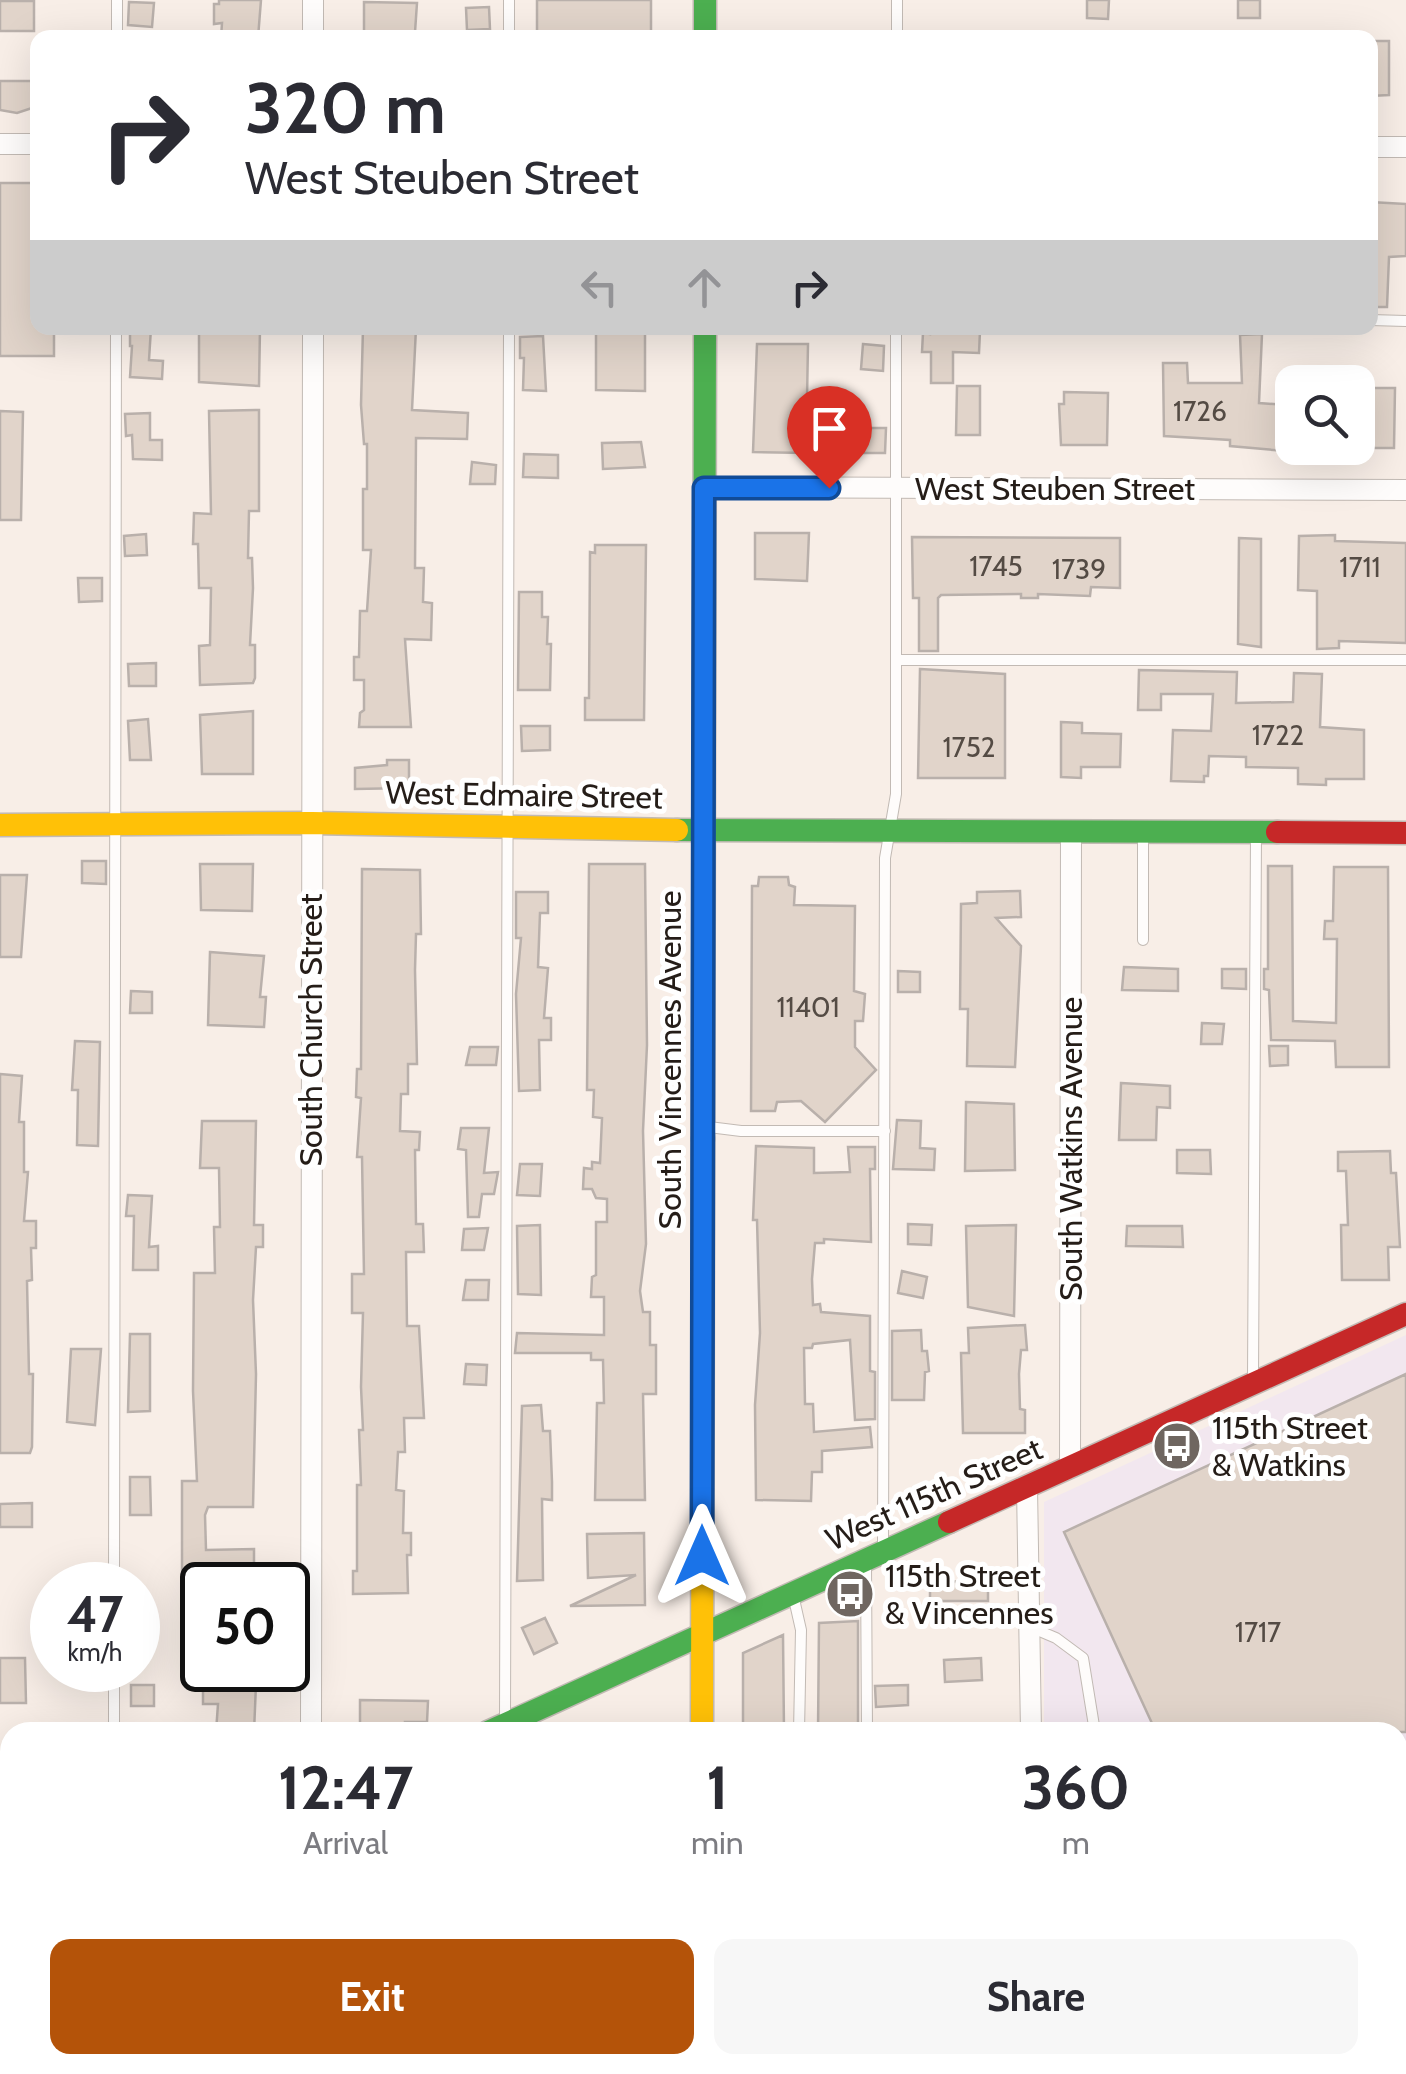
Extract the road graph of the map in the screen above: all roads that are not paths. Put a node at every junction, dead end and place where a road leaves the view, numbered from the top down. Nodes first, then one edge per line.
1 (116, 0) edge
2 (313, 0) edge
3 (508, 0) edge
4 (705, 0) edge
5 (897, 0) edge
6 (116, 30) edge
7 (313, 30) edge
8 (508, 30) edge
9 (705, 30) edge
10 (896, 30) edge
11 (0, 144) edge
12 (30, 144) edge
13 (1378, 147) edge
14 (1406, 147) edge
15 (1378, 320) edge
16 (1406, 320) edge
17 (116, 335) edge
18 (313, 335) edge
19 (508, 335) edge
20 (705, 335) edge
21 (896, 335) edge
22 (704, 488) junction
23 (896, 488) junction
24 (1406, 490) edge
25 (896, 660) junction
26 (1406, 660) edge
27 (312, 823) junction
28 (114, 824) junction
29 (0, 825) edge
30 (508, 827) junction
31 (704, 830) junction
32 (889, 831) junction
33 (1071, 831) junction
34 (1144, 832) junction
35 (1256, 832) junction
36 (1406, 833) edge
37 (1143, 940) dead end
38 (703, 1127) junction
39 (885, 1130) junction
40 (1406, 1314) edge
41 (1253, 1384) junction
42 (1070, 1468) junction
43 (1027, 1487) junction
44 (874, 1556) junction
45 (114, 1562) edge
46 (792, 1594) junction
47 (1030, 1626) junction
48 (702, 1635) junction
49 (114, 1692) edge
50 (114, 1722) edge
51 (311, 1722) edge
52 (496, 1722) edge
53 (532, 1722) edge
54 (702, 1722) edge
55 (799, 1722) edge
56 (866, 1722) edge
57 (1031, 1722) edge
58 (1093, 1722) edge

1 - 6 lane
2 - 7 street
3 - 8 lane
4 - 9 street
5 - 10 lane
11 - 12 street
13 - 14 street
15 - 16 lane
17 - 28 lane
18 - 27 street, South Church Street
19 - 30 lane
20 - 22 street, South Vincennes Avenue
21 - 23 lane
22 - 23 street, West Steuben Street
22 - 31 street, South Vincennes Avenue
23 - 24 street, West Steuben Street
23 - 25 lane
25 - 26 lane
25 - 32 lane
27 - 28 street, West Edmaire Street
27 - 30 street, West Edmaire Street
27 - 51 street, South Church Street
28 - 29 street, West Edmaire Street
28 - 45 lane
30 - 31 street, West Edmaire Street
30 - 52 lane
31 - 32 street, West Edmaire Street
31 - 38 street, South Vincennes Avenue
32 - 33 street, West Edmaire Street
32 - 39 lane
33 - 34 street, West Edmaire Street
33 - 42 street, South Watkins Avenue
34 - 35 street, West Edmaire Street
34 - 37 lane
35 - 36 street, West Edmaire Street
35 - 41 lane
38 - 39 lane
38 - 48 street, South Vincennes Avenue
39 - 44 lane
40 - 41 street, West 115th Street
41 - 42 street, West 115th Street
42 - 43 street, West 115th Street
43 - 44 street, West 115th Street
43 - 47 street
44 - 46 street, West 115th Street
44 - 56 lane
46 - 48 street, West 115th Street
46 - 55 lane
47 - 57 street
47 - 58 lane
48 - 53 street, West 115th Street
48 - 54 street, South Vincennes Avenue
49 - 50 lane

